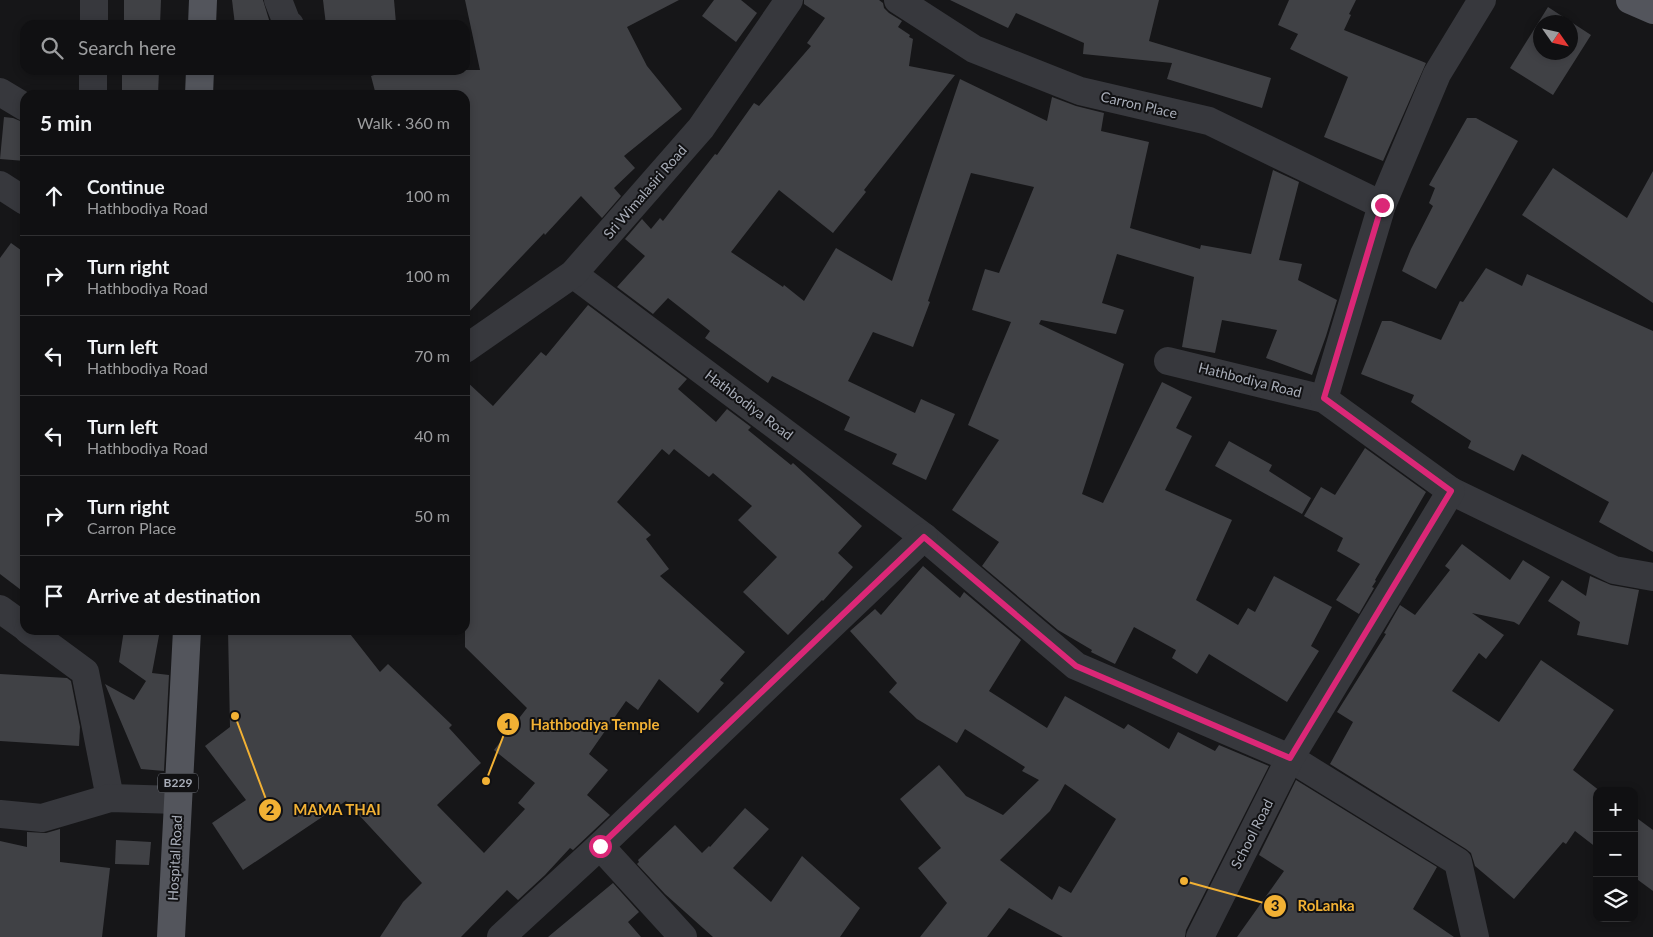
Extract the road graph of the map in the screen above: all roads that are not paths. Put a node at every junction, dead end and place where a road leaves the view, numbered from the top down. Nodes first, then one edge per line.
1 (94, 0) edge
2 (203, 0) edge
3 (278, 0) edge
4 (789, 0) edge
5 (898, 0) edge
6 (1482, 0) edge
7 (1630, 0) edge
8 (1653, 10) edge
9 (94, 20) edge
10 (202, 20) edge
11 (286, 20) edge
12 (93, 75) edge
13 (200, 75) edge
14 (93, 90) edge
15 (199, 90) edge
16 (0, 92) edge
17 (20, 104) edge
18 (0, 185) edge
19 (20, 198) edge
20 (1382, 205) junction
21 (573, 274) junction
22 (470, 346) edge
23 (1168, 361) dead end
24 (1324, 398) junction
25 (1451, 491) junction
26 (924, 537) junction
27 (1653, 577) edge
28 (0, 609) edge
29 (20, 623) edge
30 (35, 635) edge
31 (187, 635) edge
32 (1290, 758) junction
33 (110, 798) junction
34 (178, 800) junction
35 (0, 814) edge
36 (600, 846) junction
37 (171, 937) edge
38 (501, 937) edge
39 (683, 937) edge
40 (1200, 937) edge
41 (1475, 937) edge

1 - 9 street
2 - 10 main road
3 - 11 street
4 - 21 street, Sri Wimalasiri Road
5 - 20 street, Carron Place
6 - 20 street
7 - 8 main road
12 - 14 street
13 - 15 main road
16 - 17 street
18 - 19 street
20 - 24 street
21 - 22 street, Sri Wimalasiri Road
21 - 26 street, Hathbodiya Road
23 - 24 street, Hathbodiya Road
24 - 25 street, Hathbodiya Road
25 - 27 street, Hathbodiya Road
25 - 32 street
26 - 32 street, Hathbodiya Road
26 - 36 street
28 - 29 street
30 - 33 street
31 - 34 main road, Hospital Road / B229
32 - 40 street, School Road
32 - 41 street, Hathbodiya Road
33 - 34 street
33 - 35 street
34 - 37 main road, Hospital Road / B229
36 - 38 street
36 - 39 street

